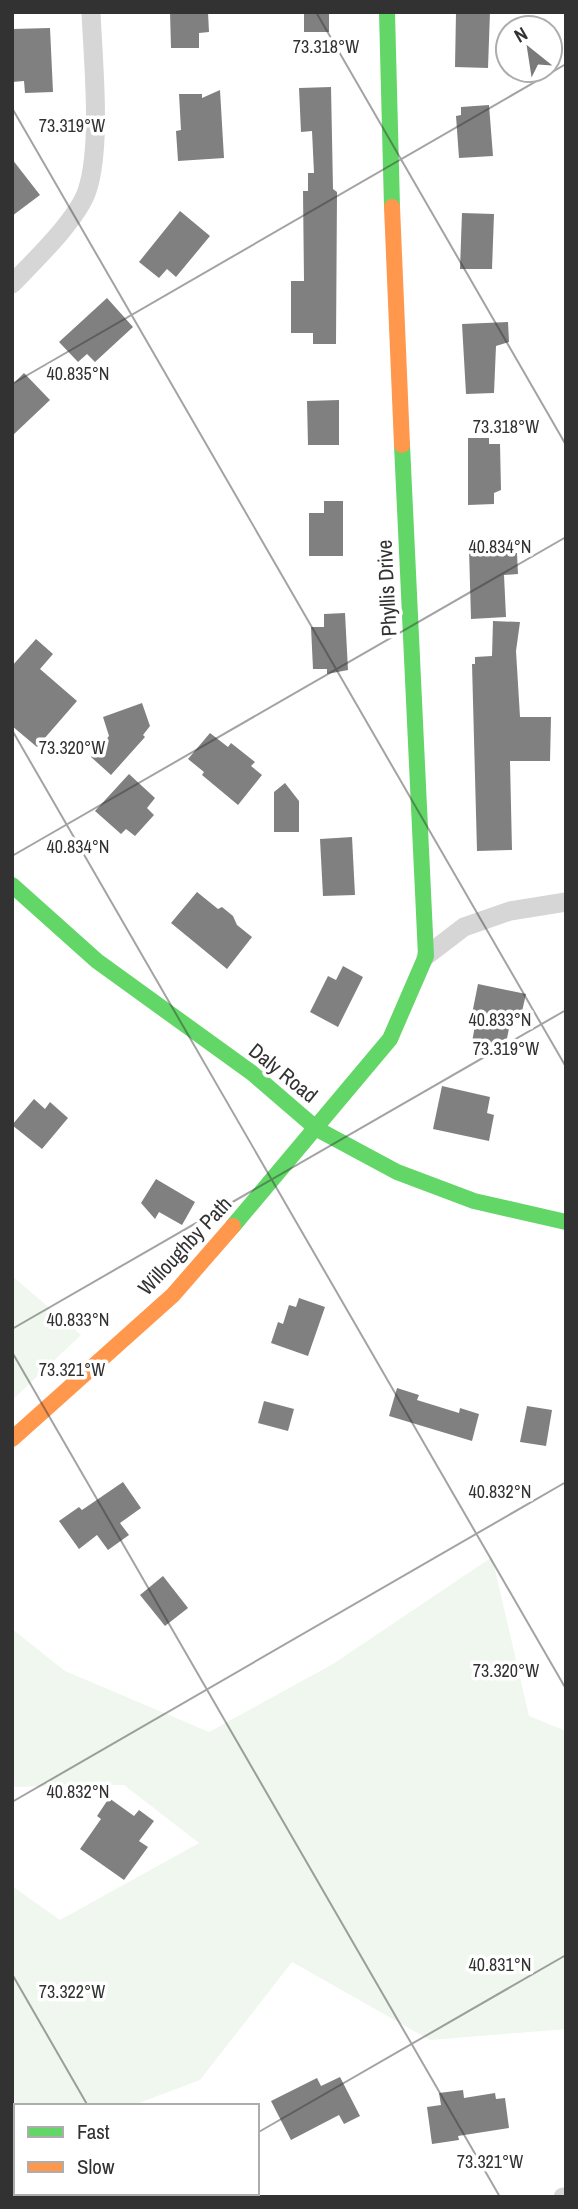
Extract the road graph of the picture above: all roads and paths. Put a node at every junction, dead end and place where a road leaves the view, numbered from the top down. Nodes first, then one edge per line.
1 (91, 12) edge
2 (387, 12) edge
3 (12, 284) edge
4 (12, 885) edge
5 (566, 902) edge
6 (426, 956) junction
7 (317, 1129) junction
8 (566, 1222) edge
9 (12, 1440) edge

1 - 3 street
2 - 6 street, Phyllis Drive
4 - 7 street, Daly Road
5 - 6 street
6 - 7 street, Phyllis Drive
7 - 8 street, Daly Road
7 - 9 street, Willoughby Path

